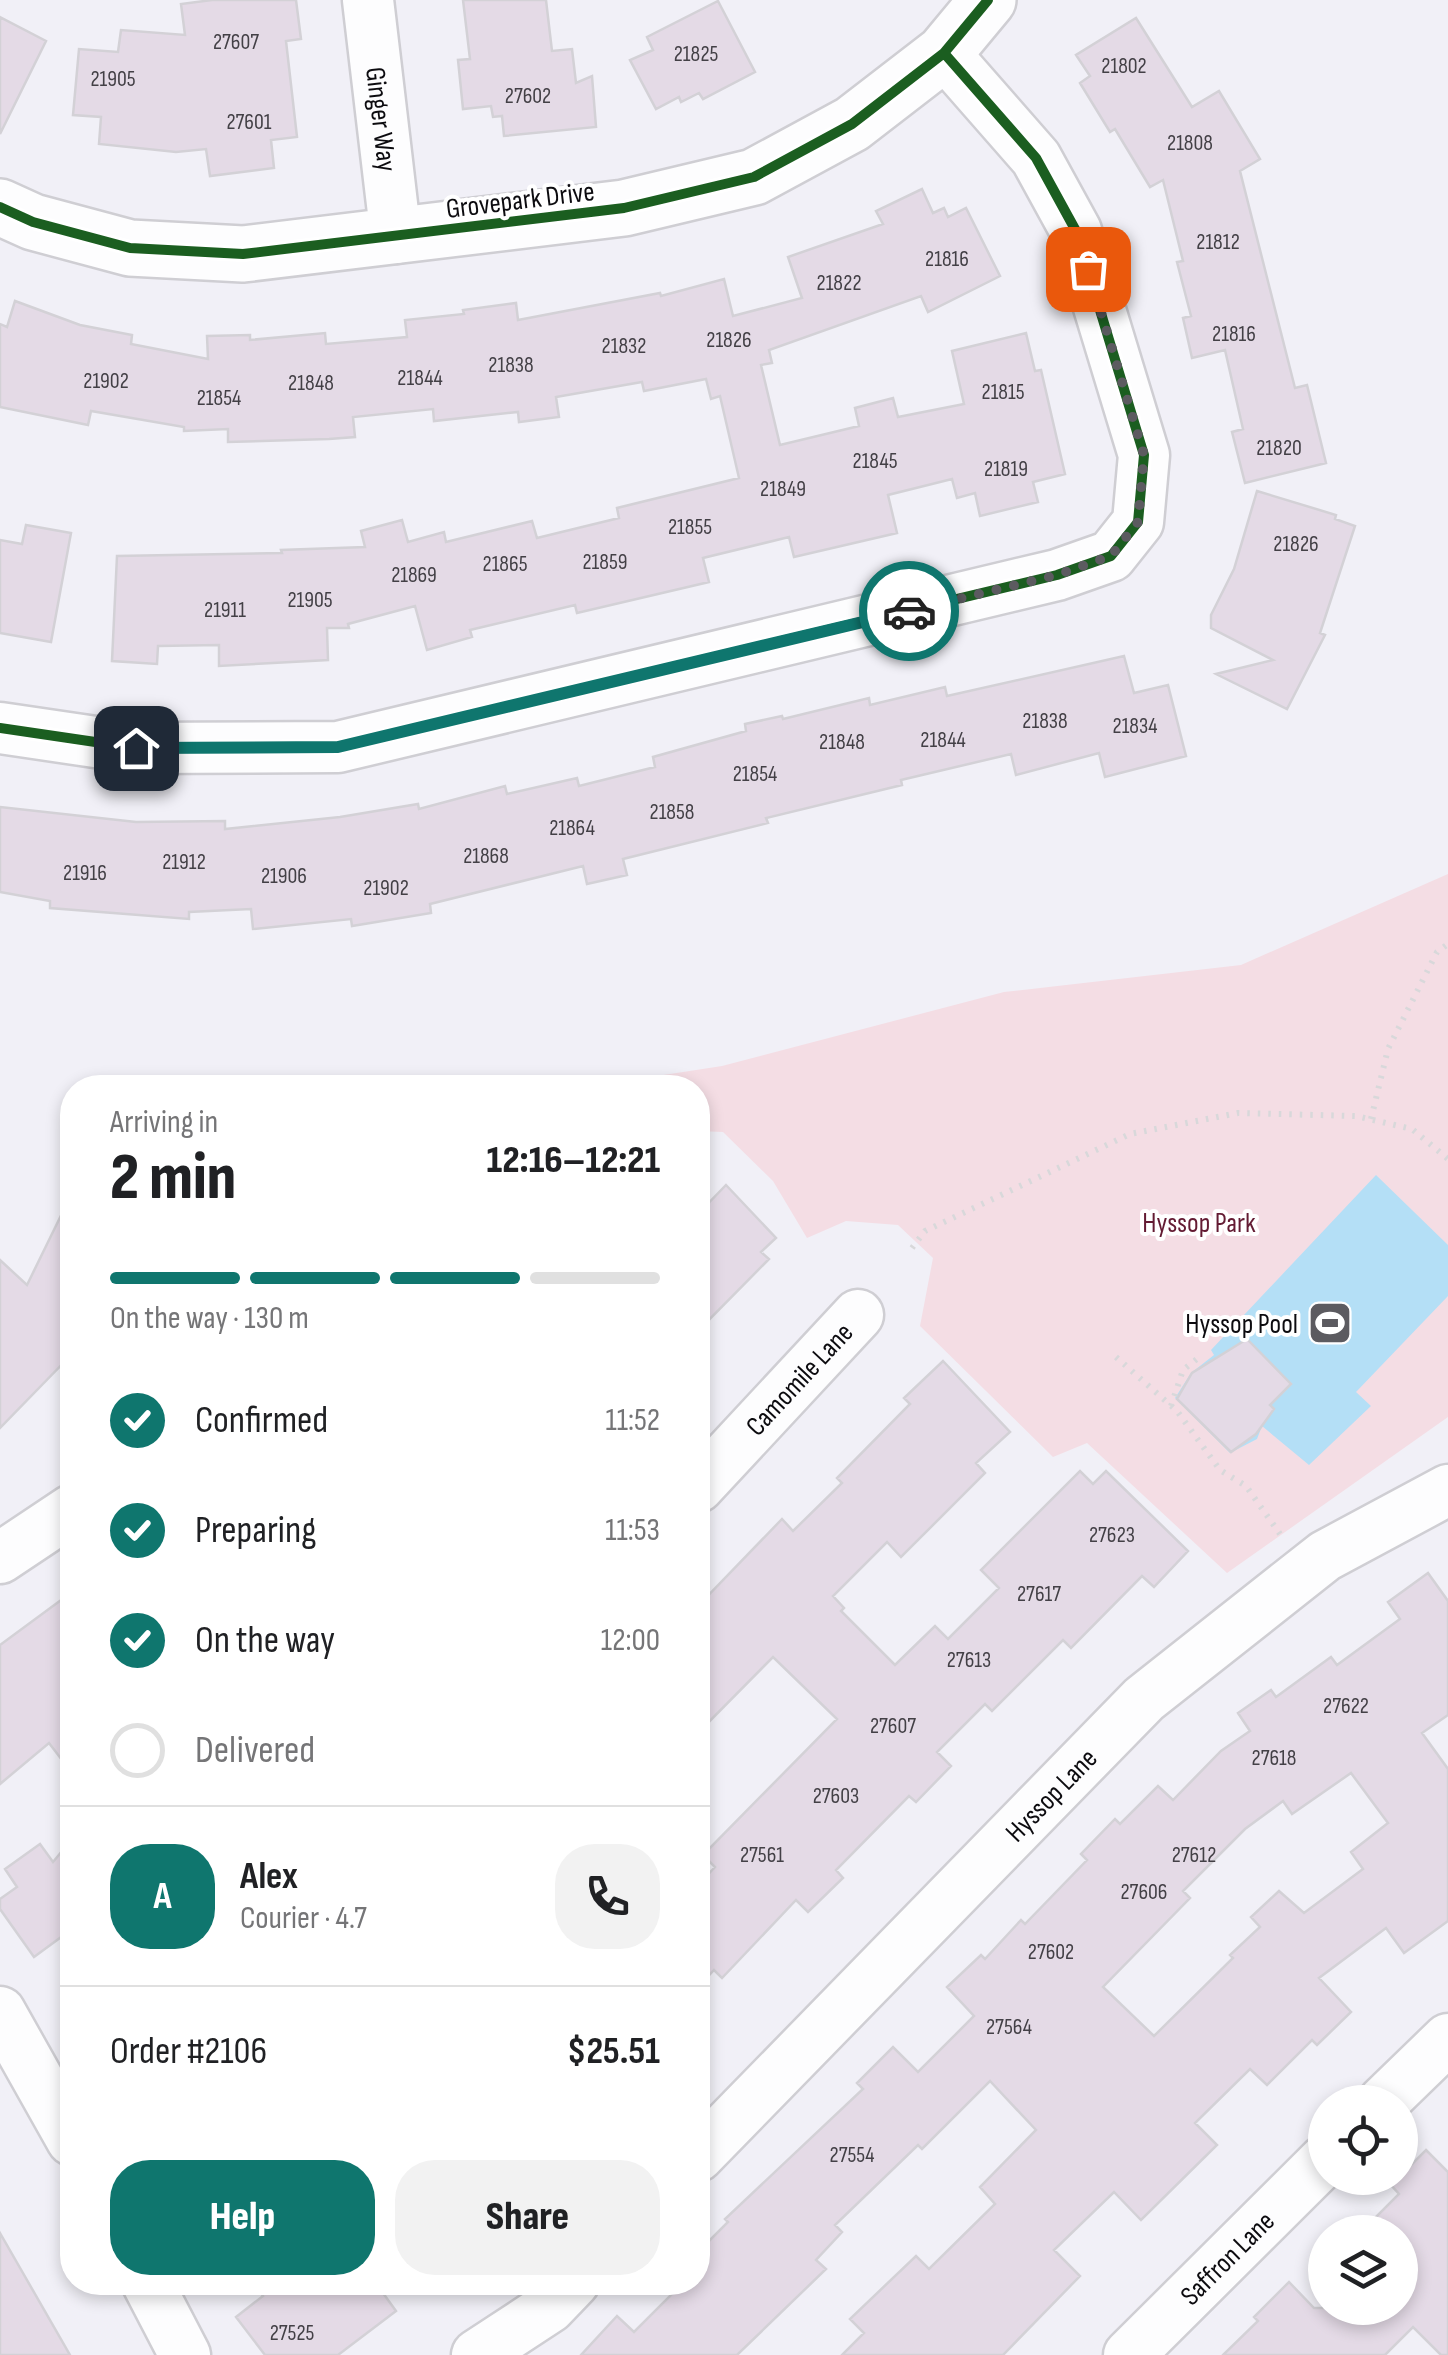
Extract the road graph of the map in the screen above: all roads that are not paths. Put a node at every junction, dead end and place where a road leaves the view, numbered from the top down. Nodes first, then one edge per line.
1 (368, 0) edge
2 (988, 0) edge
3 (944, 53) junction
4 (0, 207) edge
5 (396, 238) junction
6 (0, 728) edge
7 (858, 1315) dead end
8 (710, 1474) edge
9 (1448, 1490) edge
10 (60, 1518) edge
11 (0, 1558) edge
12 (0, 2012) edge
13 (1448, 2039) edge
14 (58, 2078) edge
15 (1400, 2085) edge
16 (710, 2144) edge
17 (1308, 2177) edge
18 (154, 2295) edge
19 (561, 2295) edge
20 (185, 2355) edge
21 (477, 2355) edge
22 (1129, 2355) edge

1 - 5 street, Ginger Way
2 - 3 street, Grovepark Drive
3 - 5 street, Grovepark Drive
3 - 6 street
4 - 5 street, Grovepark Drive
7 - 8 street, Camomile Lane
9 - 16 street, Hyssop Lane
10 - 11 street
12 - 14 street
13 - 15 street
17 - 22 street, Saffron Lane
18 - 20 street
19 - 21 street

